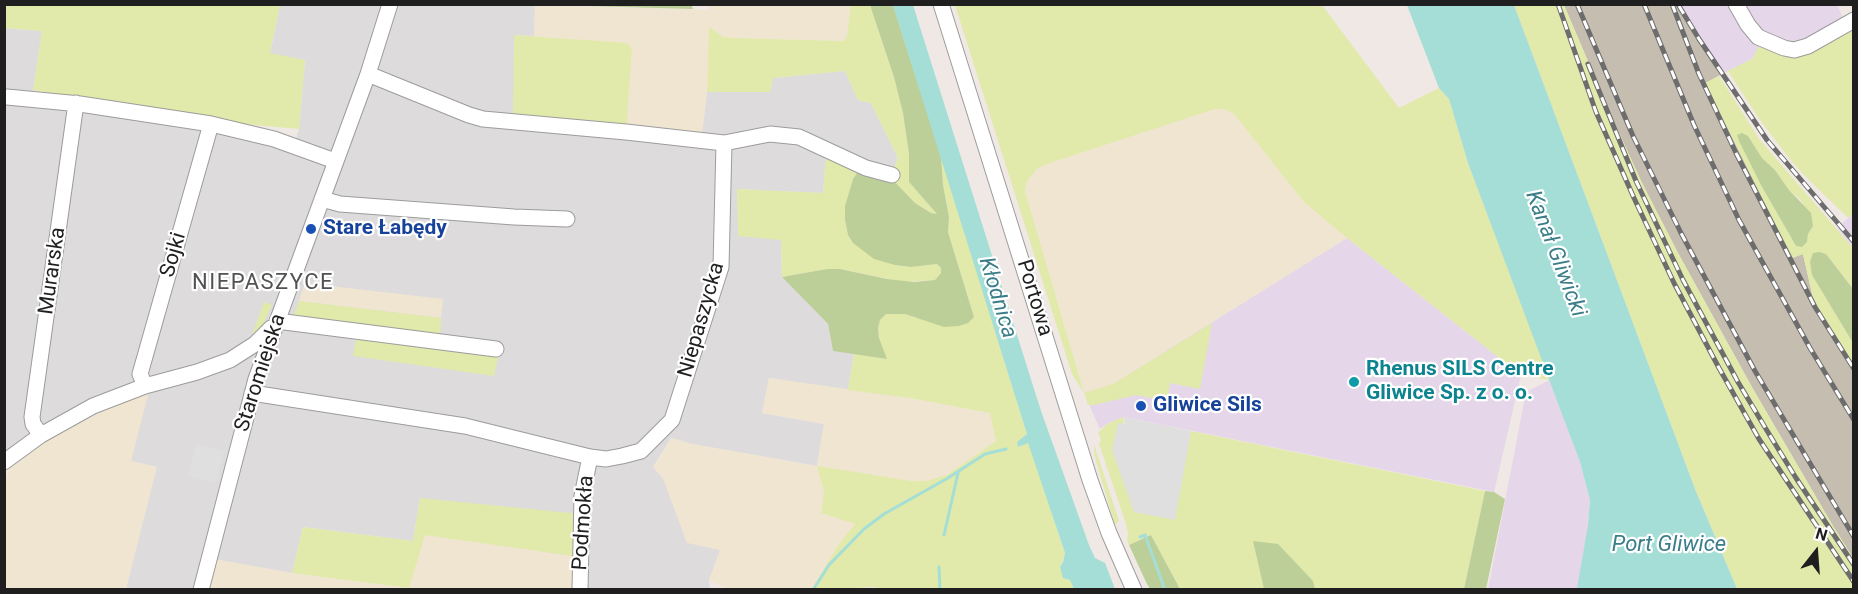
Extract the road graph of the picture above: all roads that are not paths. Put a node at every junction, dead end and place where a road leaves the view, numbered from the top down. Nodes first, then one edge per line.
1 (390, 4) edge
2 (940, 4) edge
3 (1736, 4) edge
4 (1854, 20) edge
5 (368, 74) junction
6 (7, 97) dead end
7 (76, 103) junction
8 (211, 124) junction
9 (724, 143) junction
10 (335, 160) junction
11 (892, 175) dead end
12 (322, 199) junction
13 (567, 219) dead end
14 (277, 321) junction
15 (496, 349) dead end
16 (233, 358) junction
17 (259, 370) junction
18 (145, 386) junction
19 (252, 393) junction
20 (41, 435) junction
21 (590, 457) junction
22 (4, 462) edge
23 (201, 590) edge
24 (580, 590) edge
25 (1134, 590) edge

1 - 5 street, Staromiejska
2 - 25 street, Portowa
3 - 4 street
5 - 9 street
5 - 10 street, Staromiejska
6 - 7 street
7 - 8 street
7 - 20 street, Murarska
8 - 10 street
8 - 18 street, Sojki
9 - 11 street
9 - 21 street, Niepaszycka
10 - 12 street, Staromiejska
12 - 13 street
12 - 14 street, Staromiejska
14 - 15 street
14 - 16 street
14 - 17 street, Staromiejska
16 - 17 street
16 - 18 street
17 - 19 street, Staromiejska
18 - 20 street
19 - 21 street, Niepaszycka
19 - 23 street, Staromiejska
20 - 22 street
21 - 24 street, Podmokła

